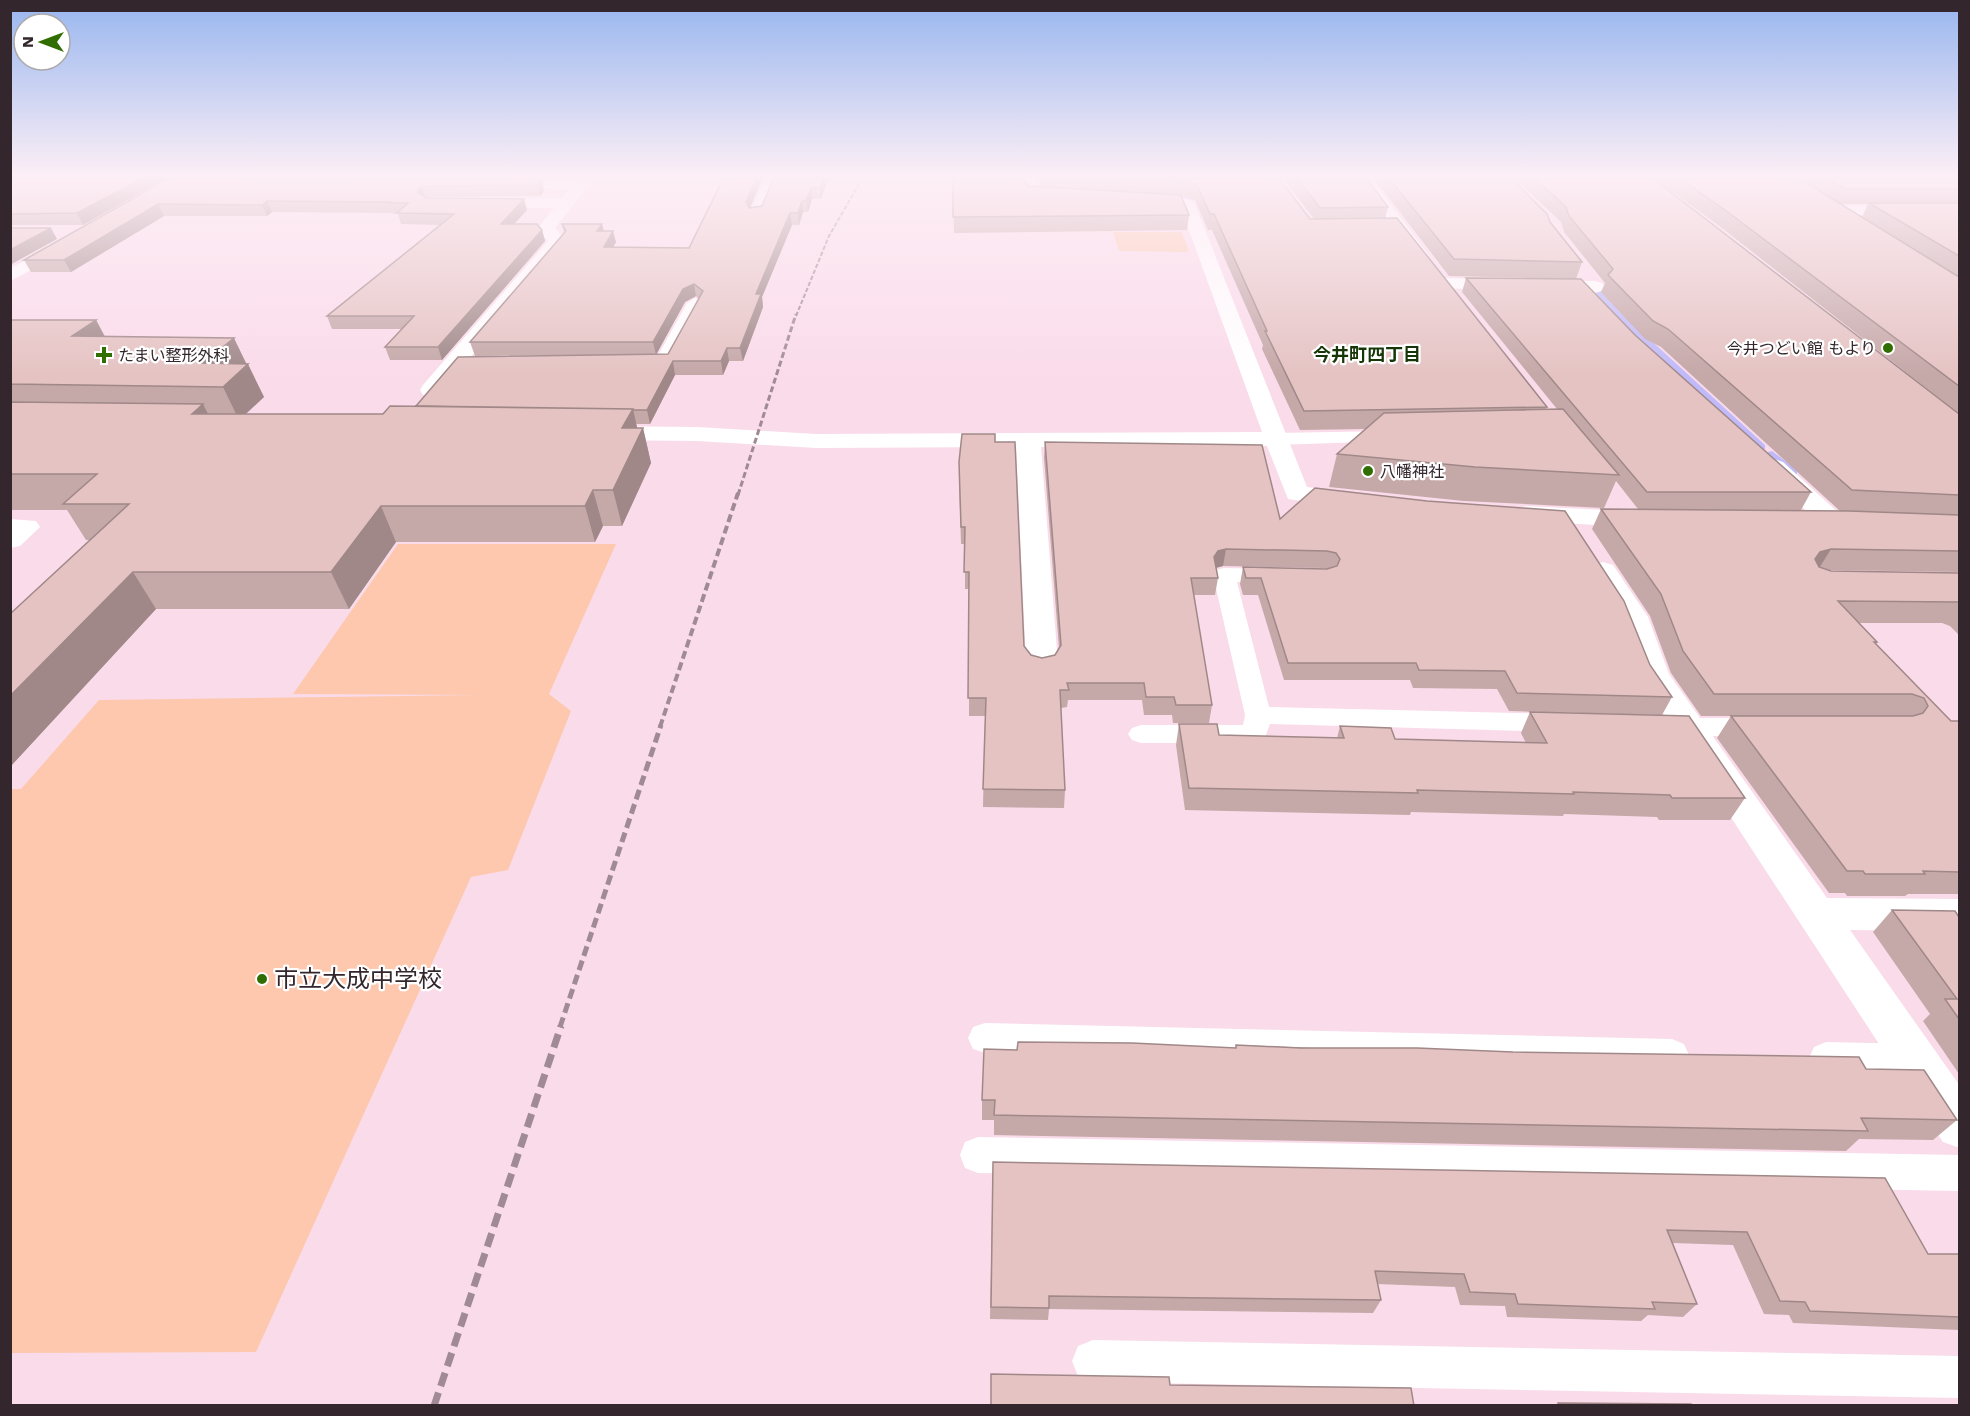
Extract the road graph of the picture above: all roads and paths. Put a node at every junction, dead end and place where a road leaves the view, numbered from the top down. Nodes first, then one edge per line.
1 (64, 243) edge
2 (556, 243) edge
3 (1202, 243) edge
4 (1411, 243) edge
5 (10, 276) edge
6 (1442, 284) junction
7 (1589, 287) edge
8 (694, 303) edge
9 (1457, 303) edge
10 (616, 362) edge
11 (455, 363) junction
12 (478, 363) edge
13 (419, 405) edge
14 (582, 432) edge
15 (1406, 436) edge
16 (1275, 439) junction
17 (1028, 440) junction
18 (1758, 453) edge
19 (1610, 495) edge
20 (1368, 502) edge
21 (1498, 513) edge
22 (1568, 517) junction
23 (1630, 520) junction
24 (1666, 520) edge
25 (1797, 521) edge
26 (10, 527) edge
27 (10, 540) edge
28 (1301, 577) edge
29 (1042, 663) edge
30 (1258, 715) junction
31 (1582, 724) edge
32 (1654, 726) edge
33 (1689, 727) junction
34 (1781, 727) edge
35 (1141, 734) dead end
36 (1817, 914) junction
37 (1959, 915) edge
38 (986, 1038) dead end
39 (1700, 1055) edge
40 (1795, 1058) edge
41 (1914, 1060) junction
42 (1959, 1126) edge
43 (978, 1155) dead end
44 (1959, 1173) edge
45 (1093, 1361) dead end
46 (1959, 1377) edge

1 - 5 street
2 - 11 street
3 - 16 street
4 - 6 street
6 - 7 street
6 - 9 street
8 - 10 lane
11 - 12 lane
11 - 13 street
14 - 17 street
15 - 16 lane
16 - 17 street
16 - 20 street
17 - 29 street
18 - 25 street
19 - 23 street
21 - 22 street
22 - 23 street
22 - 33 street
23 - 24 street
26 - 27 street
28 - 30 lane
30 - 31 lane
30 - 35 lane
32 - 33 lane
33 - 34 lane
33 - 36 street
36 - 37 street
36 - 41 street
38 - 39 lane
40 - 41 lane
41 - 42 street
43 - 44 lane
45 - 46 lane

